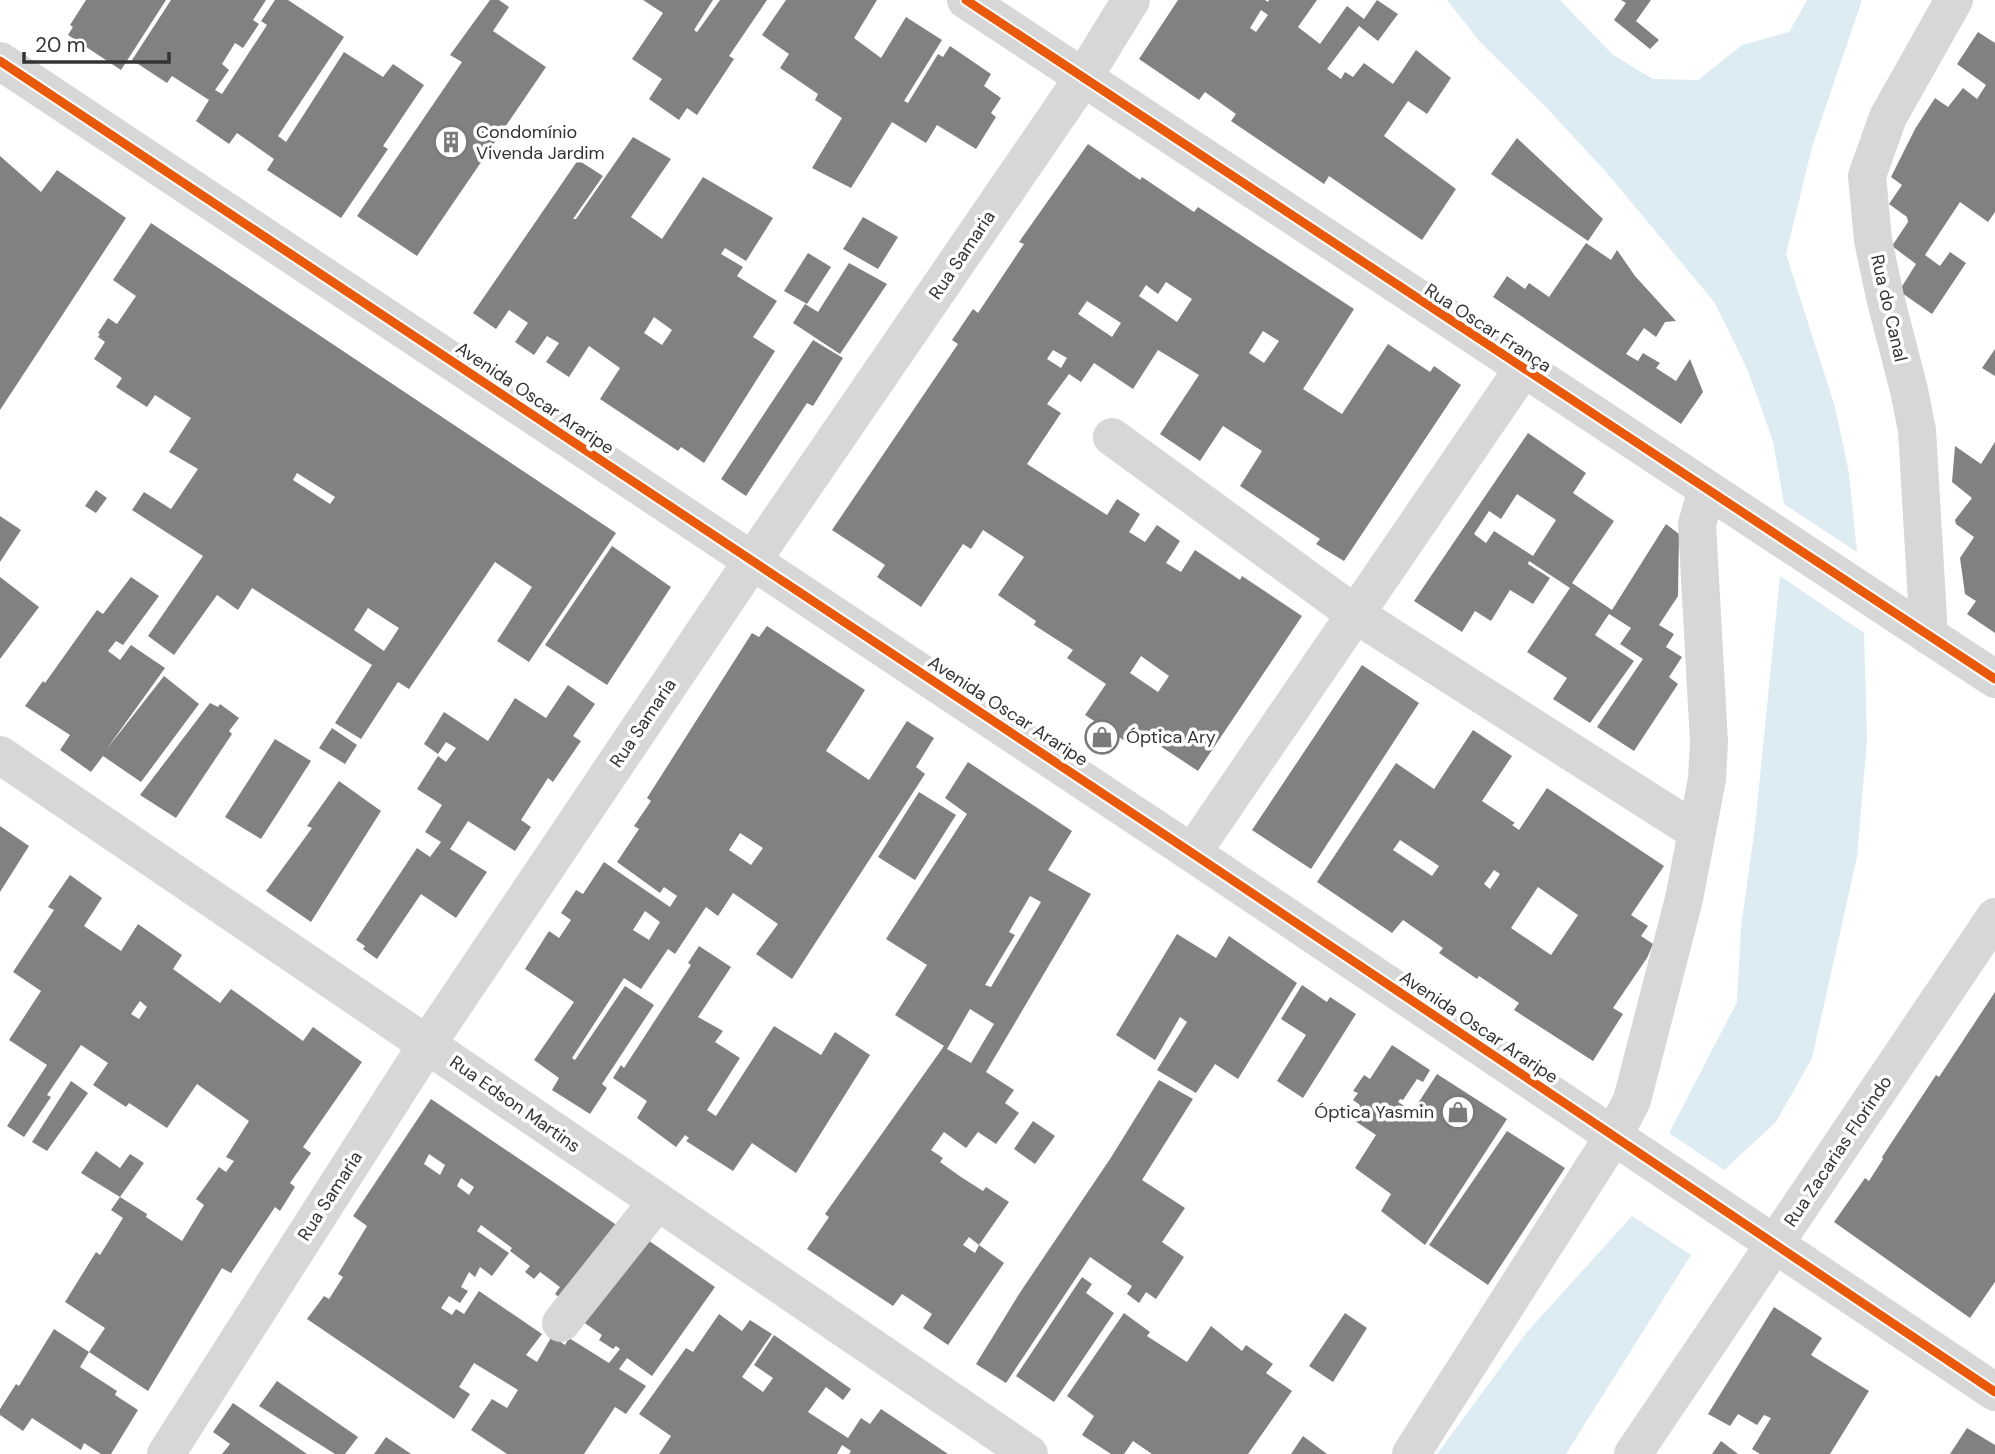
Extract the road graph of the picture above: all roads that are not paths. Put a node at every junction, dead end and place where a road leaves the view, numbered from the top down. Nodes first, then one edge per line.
1 (966, 0) edge
2 (1131, 0) edge
3 (1954, 0) edge
4 (0, 61) edge
5 (1083, 78) junction
6 (1522, 369) junction
7 (1112, 437) dead end
8 (1707, 490) junction
9 (752, 561) junction
10 (1355, 614) junction
11 (1929, 636) junction
12 (1995, 679) edge
13 (0, 755) edge
14 (1697, 832) junction
15 (1192, 852) junction
16 (1995, 917) edge
17 (428, 1043) junction
18 (1613, 1137) junction
19 (657, 1202) junction
20 (1775, 1245) junction
21 (561, 1323) dead end
22 (1995, 1392) edge
23 (166, 1454) edge
24 (1029, 1454) edge
25 (1411, 1454) edge
26 (1633, 1454) edge

1 - 5 street, Rua Oscar França
2 - 5 street, Rua Samaria
3 - 11 street, Rua do Canal
4 - 9 street, Avenida Oscar Araripe
5 - 6 street, Rua Oscar França
5 - 9 street, Rua Samaria
6 - 8 street, Rua Oscar França
6 - 10 street
7 - 10 street
8 - 11 street, Rua Oscar França
8 - 14 street
9 - 15 street, Avenida Oscar Araripe
9 - 17 street, Rua Samaria
10 - 14 street
10 - 15 street
11 - 12 street, Rua Oscar França
13 - 17 street, Rua Edson Martins
14 - 18 street
15 - 18 street, Avenida Oscar Araripe
16 - 20 street, Rua Zacarias Florindo
17 - 19 street, Rua Edson Martins
17 - 23 street, Rua Samaria
18 - 20 street, Avenida Oscar Araripe
18 - 25 street
19 - 21 street
19 - 24 street, Rua Edson Martins
20 - 22 street, Avenida Oscar Araripe
20 - 26 street, Rua Zacarias Florindo

